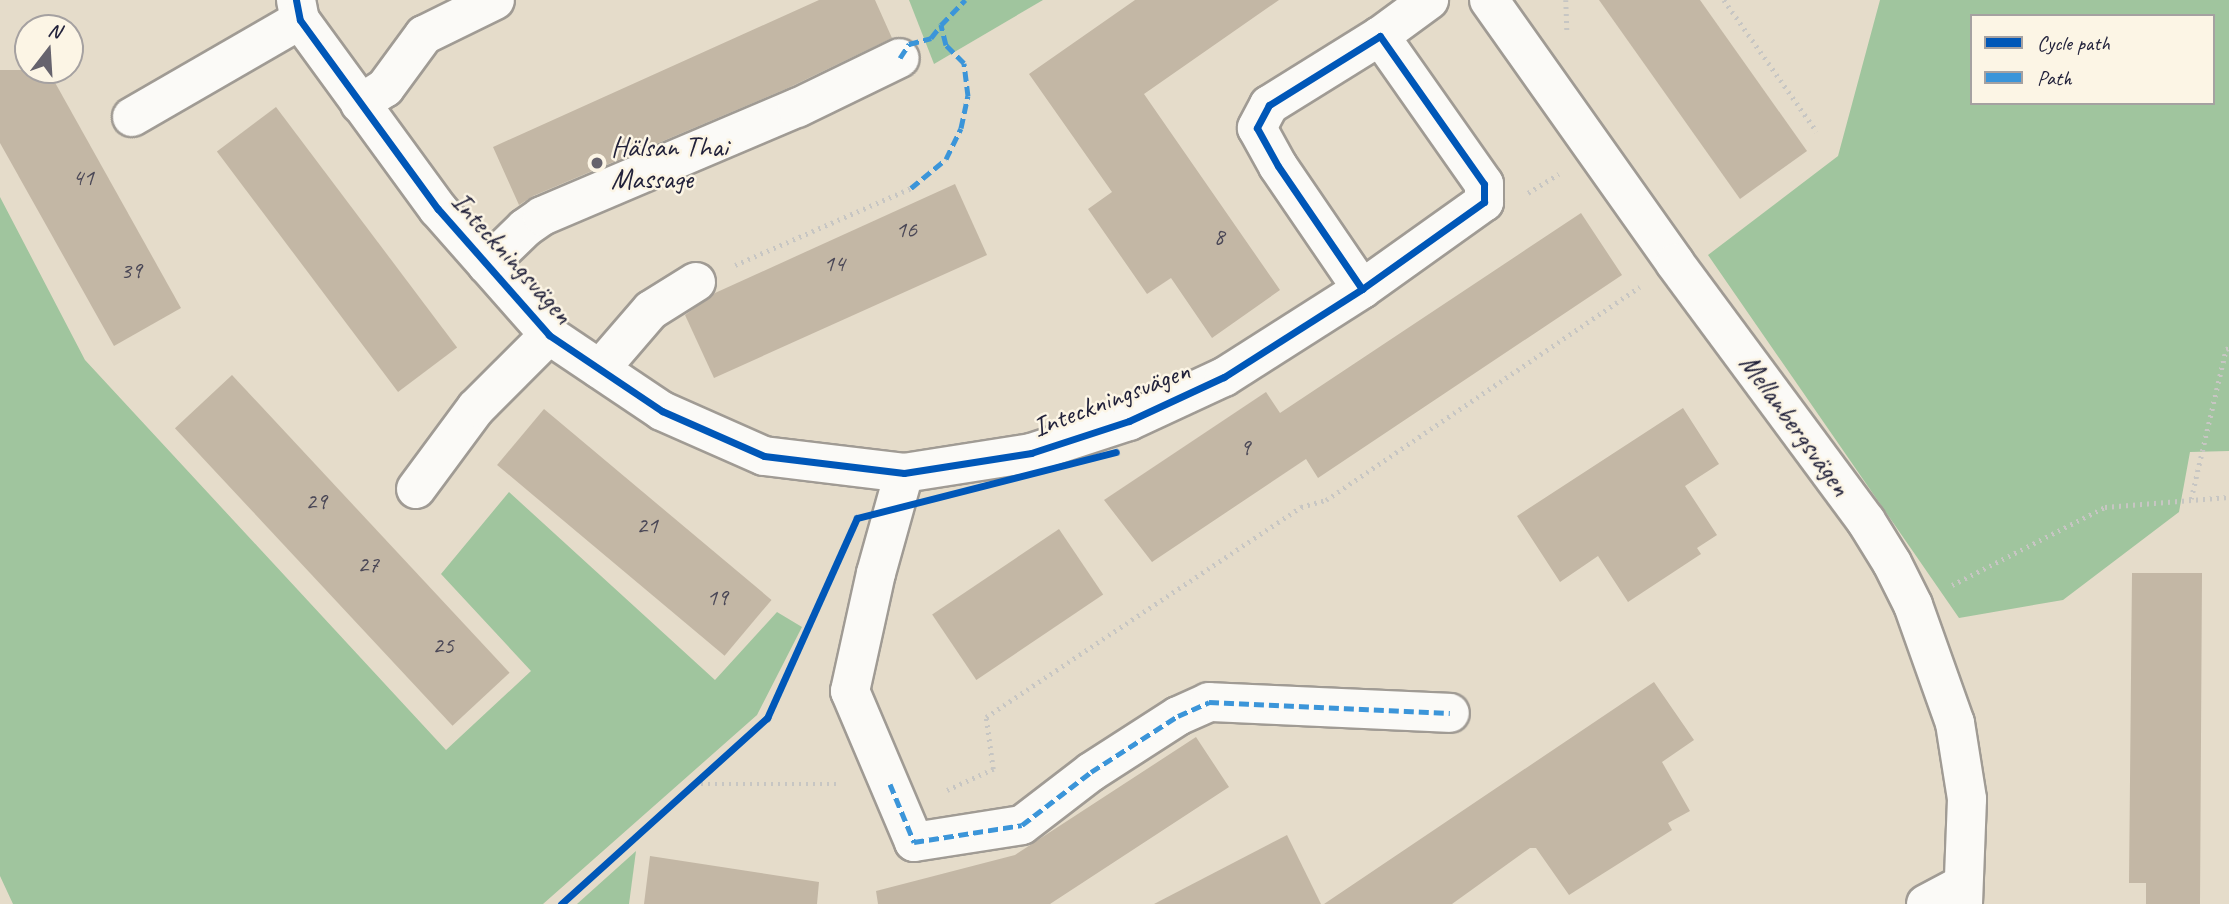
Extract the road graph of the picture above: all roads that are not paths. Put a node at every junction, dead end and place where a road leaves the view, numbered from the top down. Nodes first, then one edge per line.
1 (495, 0) edge
2 (1429, 0) edge
3 (1508, 9) edge
4 (298, 10) edge
5 (1380, 36) junction
6 (900, 58) dead end
7 (360, 104) junction
8 (132, 117) dead end
9 (487, 265) junction
10 (696, 282) road end
11 (1362, 289) junction
12 (549, 335) junction
13 (600, 369) junction
14 (904, 472) junction
15 (416, 489) dead end
16 (1450, 713) dead end
17 (1963, 895) edge
18 (1926, 904) edge

1 - 7 street
2 - 5 street
3 - 17 street, Mellanbergsvägen
4 - 7 street, Inteckningsvägen
4 - 8 street, Inteckningsvägen
5 - 11 street, Inteckningsvägen
5 - 11 street
6 - 9 street
7 - 9 street, Inteckningsvägen
9 - 12 street, Inteckningsvägen
10 - 13 street
11 - 14 street, Inteckningsvägen
12 - 13 street, Inteckningsvägen
12 - 15 street, Inteckningsvägen
13 - 14 street, Inteckningsvägen
14 - 16 street
17 - 18 street

